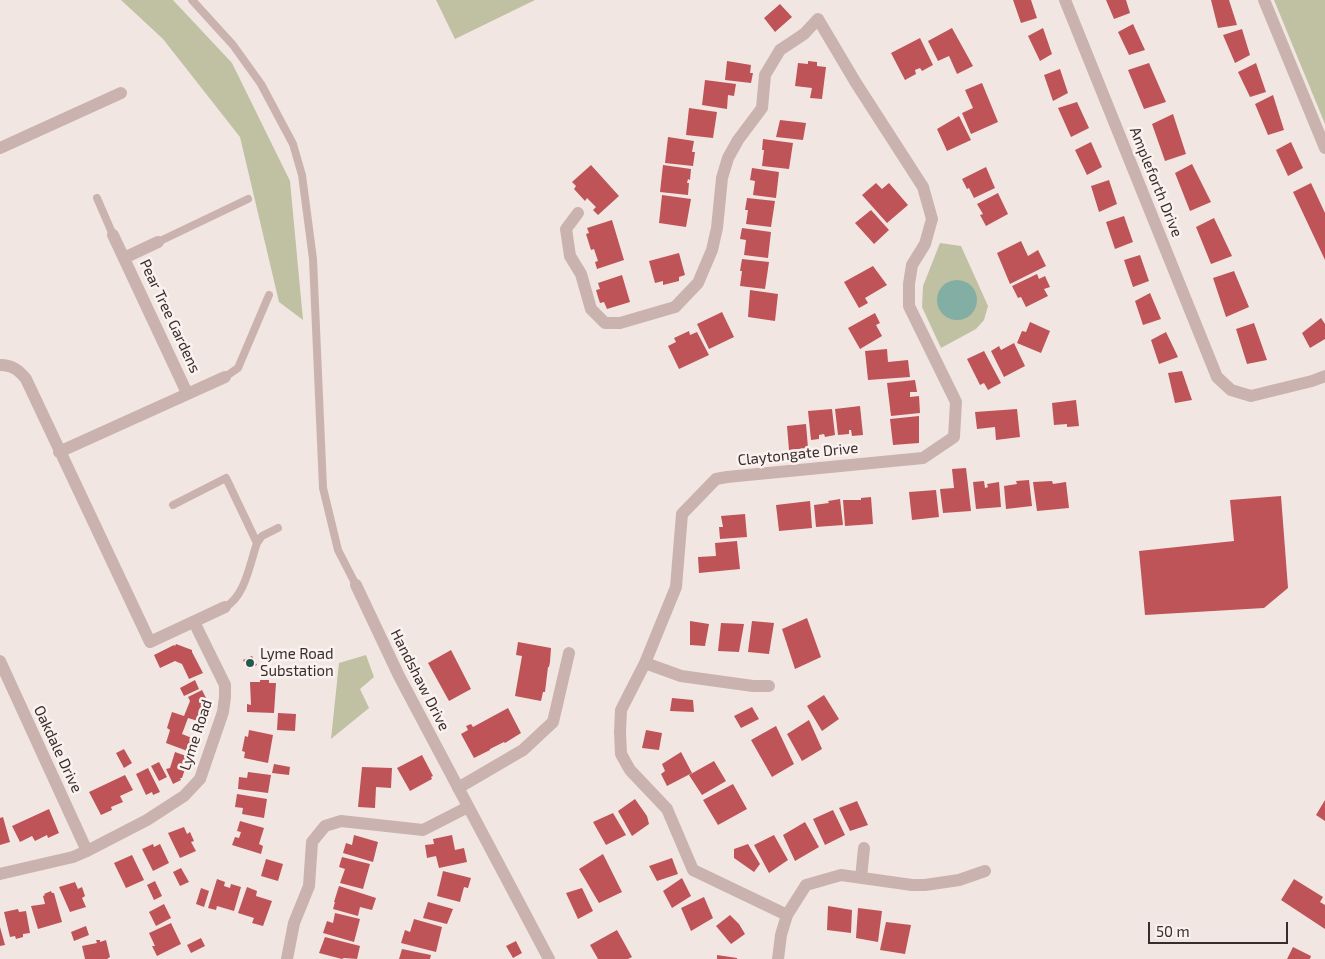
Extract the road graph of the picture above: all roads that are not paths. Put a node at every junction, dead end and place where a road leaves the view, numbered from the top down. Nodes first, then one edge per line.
1 (192, 0) edge
2 (1065, 0) edge
3 (1264, 0) edge
4 (121, 93) dead end
5 (0, 148) edge
6 (1325, 148) edge
7 (96, 198) dead end
8 (248, 199) dead end
9 (578, 213) dead end
10 (114, 235) joint
11 (158, 242) joint
12 (124, 258) junction
13 (269, 296) dead end
14 (0, 366) edge
15 (1325, 376) edge
16 (225, 377) joint
17 (187, 393) junction
18 (60, 452) junction
19 (173, 505) dead end
20 (278, 528) dead end
21 (257, 543) junction
22 (356, 585) joint
23 (224, 607) joint
24 (194, 622) junction
25 (568, 653) dead end
26 (0, 661) edge
27 (645, 663) junction
28 (4, 679) edge
29 (769, 686) dead end
30 (458, 788) junction
31 (468, 807) junction
32 (864, 848) dead end
33 (87, 851) junction
34 (985, 871) dead end
35 (0, 874) edge
36 (861, 878) junction
37 (787, 915) junction
38 (287, 959) edge
39 (549, 959) edge
40 (778, 959) edge

1 - 22 lane
2 - 15 street, Ampleforth Drive
3 - 6 street
4 - 5 street
7 - 10 lane
8 - 11 lane
9 - 27 street, Claytongate Drive
10 - 12 street, Pear Tree Gardens
11 - 12 street
12 - 17 street, Pear Tree Gardens
13 - 16 lane
14 - 18 street
16 - 17 street
17 - 18 street, Pear Tree Gardens
18 - 24 street
19 - 21 lane
20 - 21 lane
21 - 23 lane
22 - 30 street, Handshaw Drive
23 - 24 street
24 - 33 street, Lyme Road
25 - 30 street
26 - 28 street, Oakdale Drive
27 - 29 street
27 - 37 street, Claytongate Drive
28 - 33 street, Oakdale Drive
30 - 31 street, Handshaw Drive
31 - 38 street
31 - 39 street, Handshaw Drive
32 - 36 street
33 - 35 street, Lyme Road
34 - 36 street
36 - 37 street
37 - 40 street

